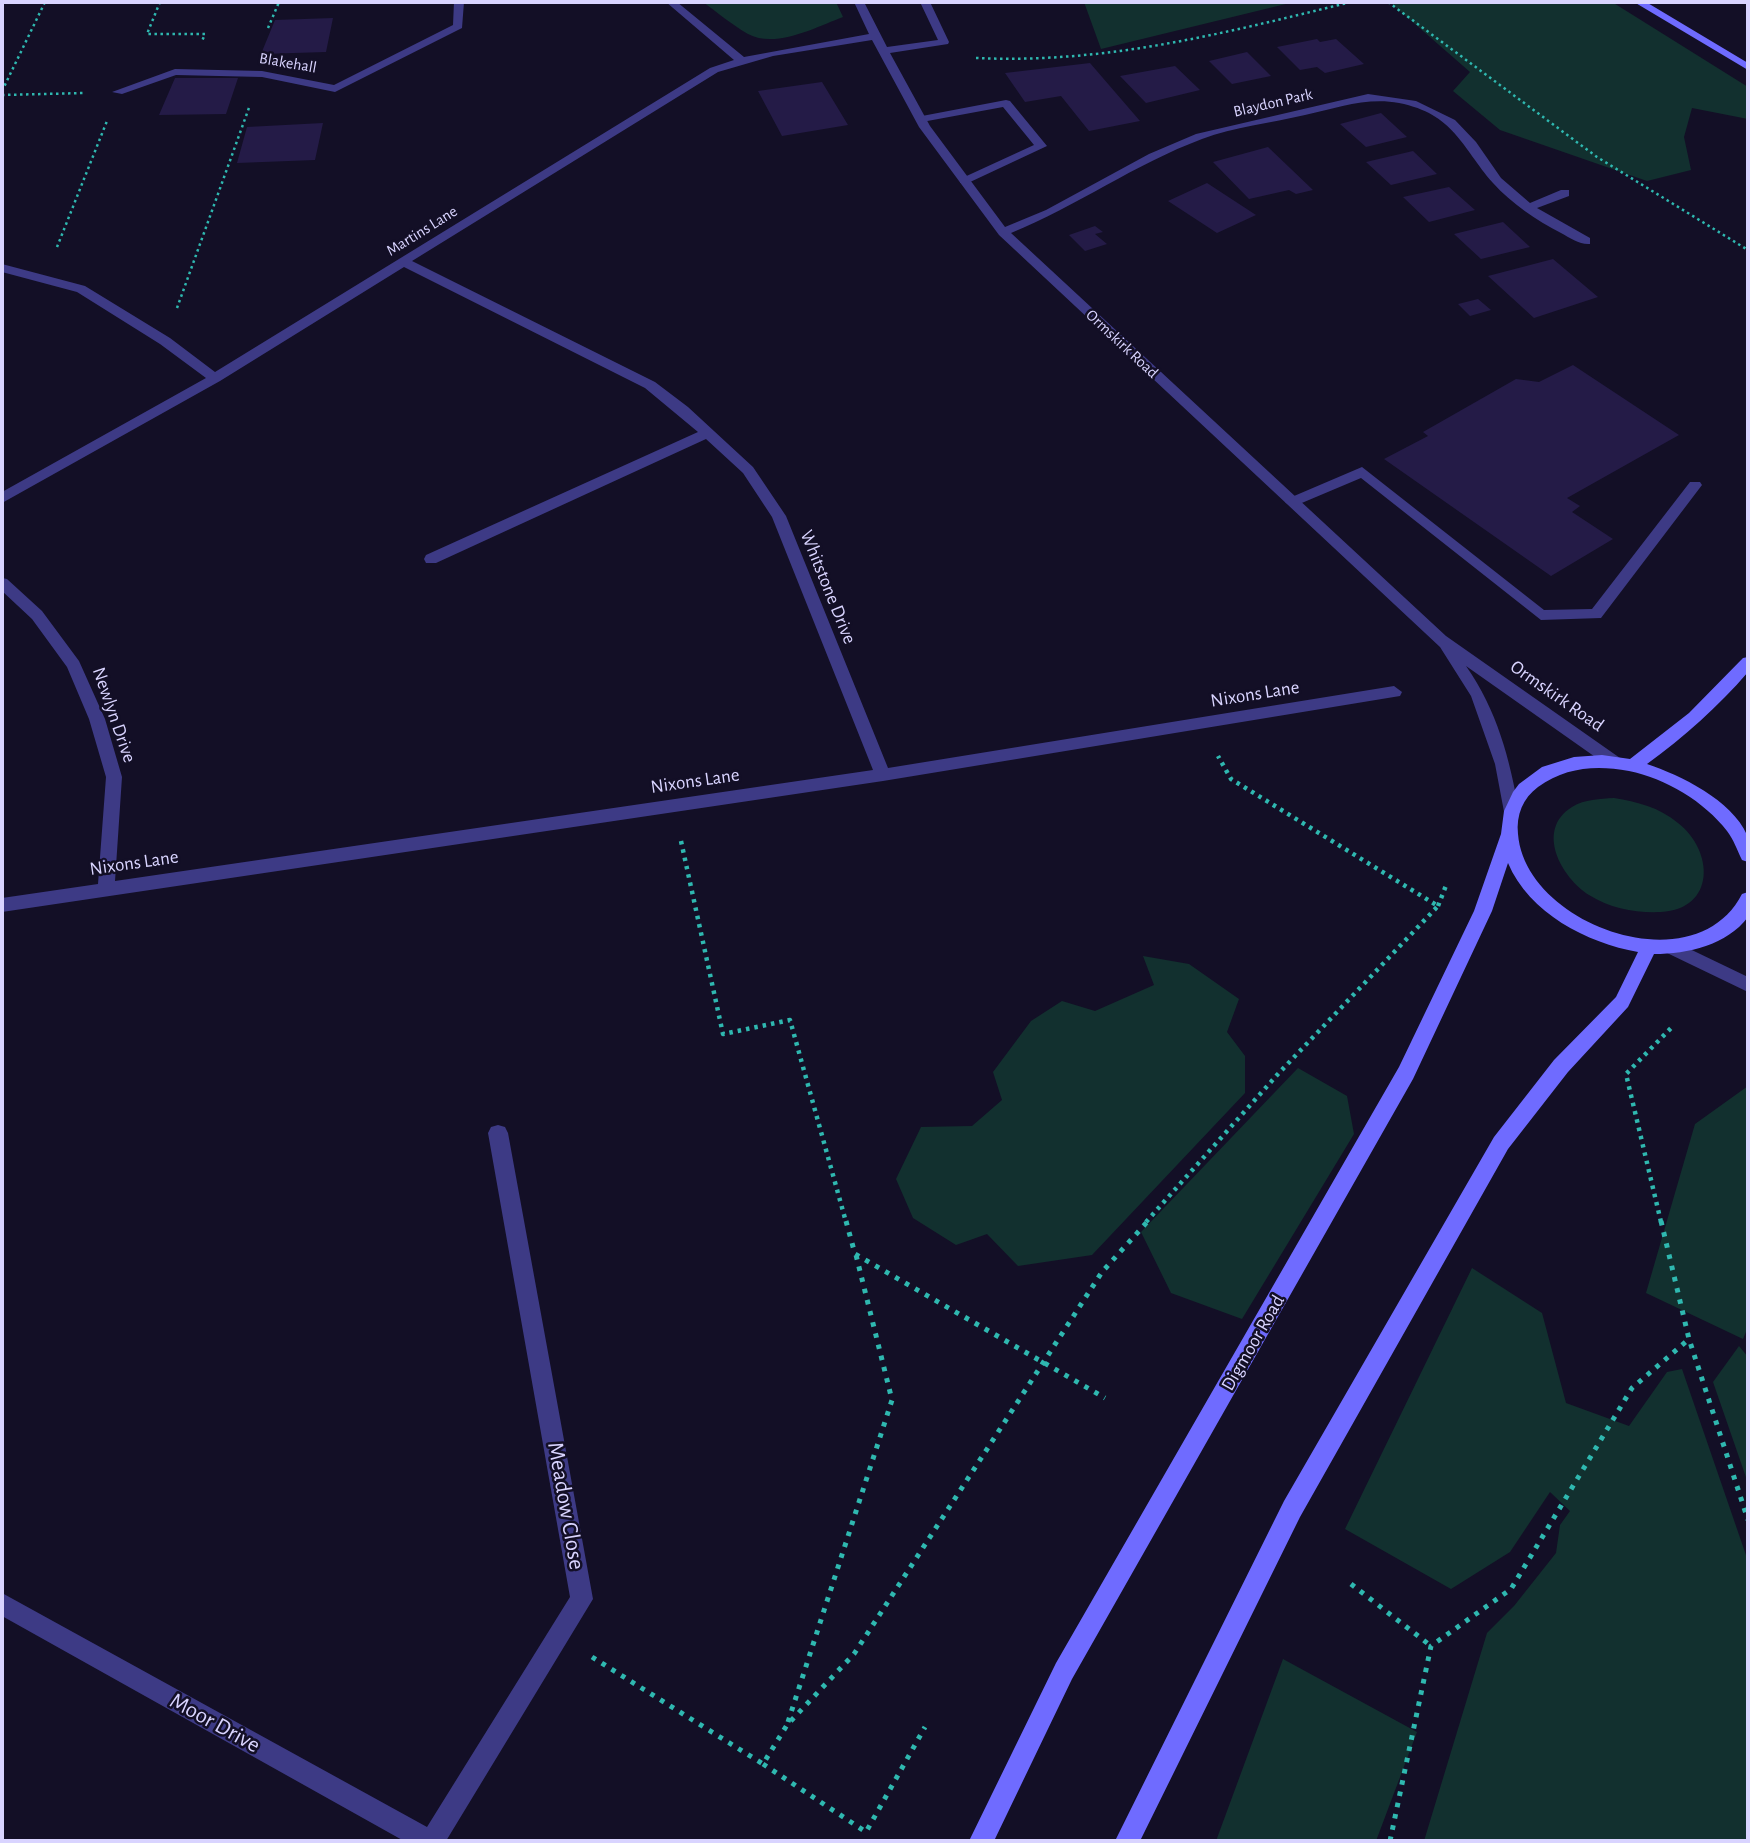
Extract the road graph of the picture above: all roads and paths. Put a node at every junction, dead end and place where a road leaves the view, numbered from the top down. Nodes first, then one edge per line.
1 (46, 2) edge
2 (160, 2) edge
3 (279, 2) edge
4 (459, 2) edge
5 (671, 2) edge
6 (859, 2) edge
7 (925, 2) edge
8 (1351, 2) edge
9 (1388, 2) edge
10 (1639, 2) edge
11 (268, 28) dead end
12 (190, 34) dead end
13 (874, 36) junction
14 (944, 42) junction
15 (883, 51) junction
16 (741, 60) junction
17 (1748, 67) edge
18 (262, 74) junction
19 (118, 92) junction
20 (2, 93) edge
21 (922, 119) junction
22 (964, 181) junction
23 (1566, 193) dead end
24 (1528, 208) junction
25 (1003, 232) junction
26 (1586, 241) dead end
27 (1748, 250) edge
28 (402, 261) junction
29 (2, 268) edge
30 (45, 277) junction
31 (165, 341) junction
32 (215, 378) junction
33 (707, 433) junction
34 (1695, 485) dead end
35 (2, 498) edge
36 (1292, 502) junction
37 (431, 559) dead end
38 (2, 583) edge
39 (1441, 640) junction
40 (1748, 662) edge
41 (1394, 692) dead end
42 (1201, 724) junction
43 (1615, 762) junction
44 (1633, 766) junction
45 (883, 775) junction
46 (673, 806) junction
47 (1511, 812) junction
48 (1508, 837) junction
49 (1748, 854) edge
50 (1447, 883) dead end
51 (106, 889) junction
52 (1748, 899) edge
53 (2, 905) edge
54 (1437, 906) junction
55 (1660, 947) junction
56 (1748, 985) edge
57 (1672, 1027) dead end
58 (498, 1133) dead end
59 (855, 1254) junction
60 (1689, 1339) junction
61 (1043, 1363) junction
62 (1105, 1398) dead end
63 (1748, 1521) edge
64 (1351, 1584) dead end
65 (2, 1604) edge
66 (559, 1636) junction
67 (1432, 1646) junction
68 (786, 1725) junction
69 (925, 1727) dead end
70 (763, 1764) junction
71 (430, 1841) edge
72 (981, 1841) edge
73 (1127, 1841) edge
74 (1390, 1841) edge

1 - 20 path
2 - 12 path
3 - 11 path
4 - 18 street, Blakehall
5 - 16 street
6 - 13 street, Ormskirk Road
7 - 14 street
8 - 14 path
9 - 27 path
10 - 17 street
13 - 15 street, Ormskirk Road
13 - 16 street, Martins Lane
14 - 15 street
15 - 21 street, Ormskirk Road
16 - 28 street, Martins Lane
18 - 19 street, Blakehall
18 - 31 path
19 - 20 path
19 - 30 path
21 - 22 street, Ormskirk Road
21 - 22 street
22 - 25 street, Ormskirk Road
23 - 24 street
24 - 25 street, Blaydon Park
24 - 26 street, Blaydon Park
25 - 36 street, Ormskirk Road
28 - 32 street, Martins Lane
28 - 33 street, Whitstone Drive
29 - 30 street
30 - 31 street
31 - 32 street
32 - 35 street, Martins Lane
33 - 37 street
33 - 45 street, Whitstone Drive
34 - 36 street
36 - 39 street, Ormskirk Road
38 - 51 street, Newlyn Drive
39 - 43 street, Ormskirk Road
39 - 47 street, Ormskirk Road
40 - 44 street
41 - 42 street, Nixons Lane
42 - 45 street, Nixons Lane
42 - 54 path
43 - 44 street
43 - 47 street
44 - 49 street
45 - 46 street, Nixons Lane
46 - 51 street, Nixons Lane
46 - 59 path
47 - 48 street
48 - 55 street
48 - 72 street, Digmoor Road
50 - 54 path
51 - 53 street, Nixons Lane
52 - 55 street
54 - 61 path
55 - 56 street
55 - 73 street
57 - 60 path
58 - 66 street, Meadow Close
59 - 61 path
59 - 68 path
60 - 63 path
60 - 67 path
61 - 62 path
61 - 68 path
64 - 67 path
65 - 71 street, Moor Drive
66 - 70 path
66 - 71 street, Meadow Close
67 - 74 path
68 - 70 path
69 - 70 path

